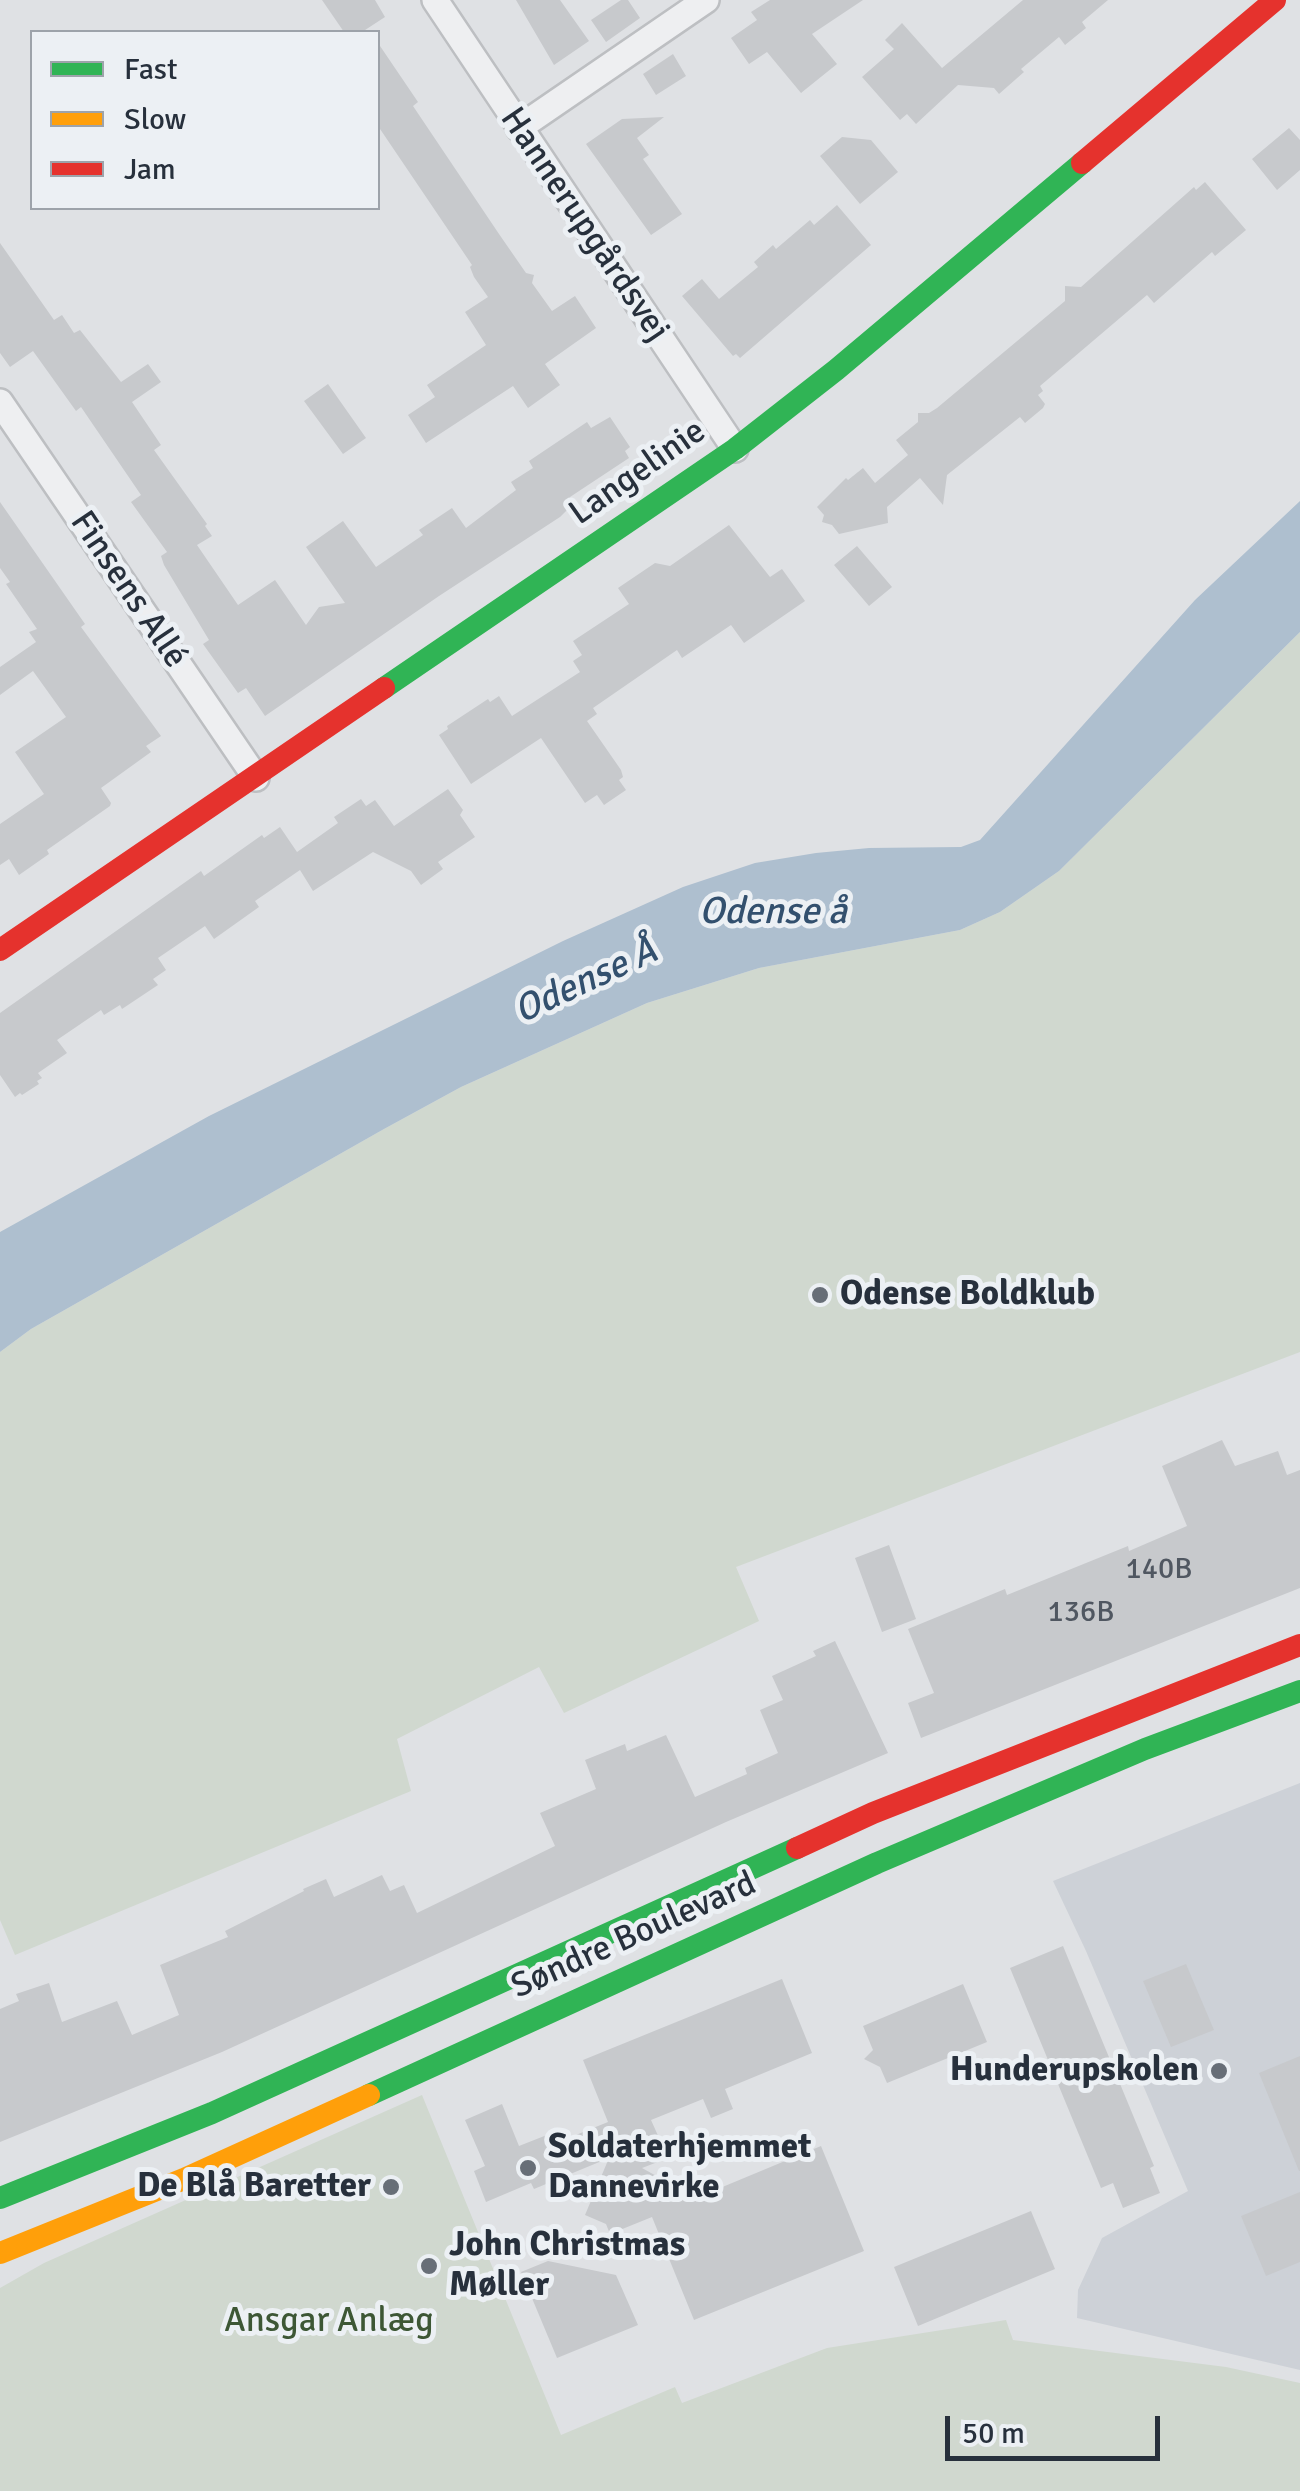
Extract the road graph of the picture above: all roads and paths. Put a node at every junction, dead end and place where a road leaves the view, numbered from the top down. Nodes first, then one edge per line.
1 (435, 0) edge
2 (706, 0) edge
3 (1276, 0) edge
4 (519, 128) junction
5 (0, 402) edge
6 (735, 448) junction
7 (256, 778) junction
8 (0, 950) edge
9 (1300, 1645) edge
10 (1300, 1690) edge
11 (74, 2169) junction
12 (0, 2174) edge
13 (0, 2198) edge
14 (0, 2254) edge

1 - 4 street, Hannerupgårdsvej
2 - 4 street
3 - 6 street, Langelinie
4 - 6 street, Hannerupgårdsvej
5 - 7 street, Finsens Allé
6 - 7 street, Langelinie
7 - 8 street, Langelinie
9 - 11 street, Søndre Boulevard
10 - 14 street, Søndre Boulevard
11 - 12 street
11 - 13 street, Søndre Boulevard

